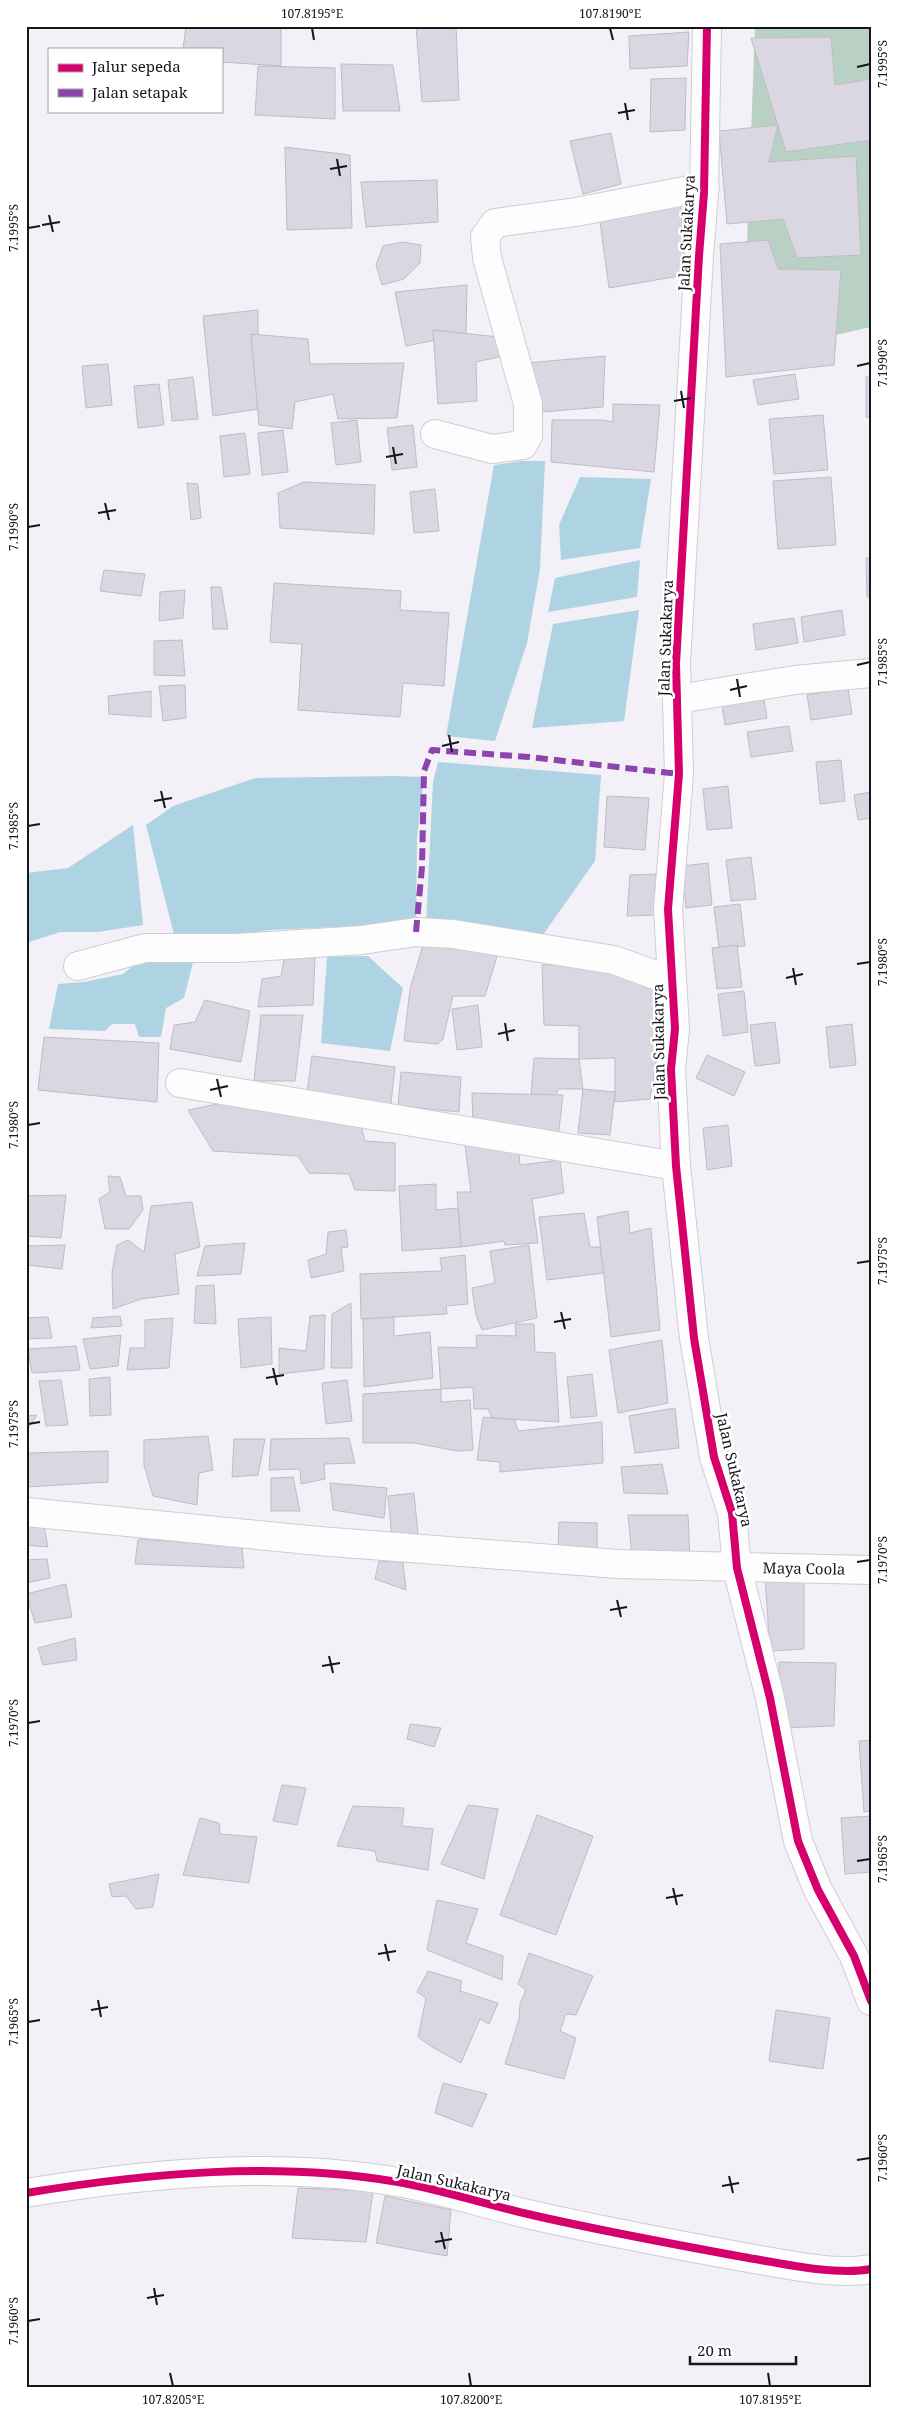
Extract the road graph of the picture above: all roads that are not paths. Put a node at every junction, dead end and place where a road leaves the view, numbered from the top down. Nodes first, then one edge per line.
1 (707, 26) edge
2 (704, 187) junction
3 (435, 434) dead end
4 (871, 673) edge
5 (678, 698) junction
6 (78, 966) dead end
7 (672, 981) junction
8 (180, 1083) dead end
9 (676, 1166) junction
10 (26, 1512) edge
11 (737, 1568) junction
12 (871, 1570) edge
13 (871, 2001) edge
14 (26, 2192) edge
15 (871, 2269) edge

1 - 2 street, Jalan Sukakarya
2 - 3 street
2 - 5 street, Jalan Sukakarya
4 - 5 street
5 - 7 street, Jalan Sukakarya
6 - 7 street
7 - 9 street, Jalan Sukakarya
8 - 9 street
9 - 11 street, Jalan Sukakarya
10 - 11 street, Maya Coola
11 - 12 street, Maya Coola
11 - 13 street, Jalan Sukakarya
14 - 15 street, Jalan Sukakarya

